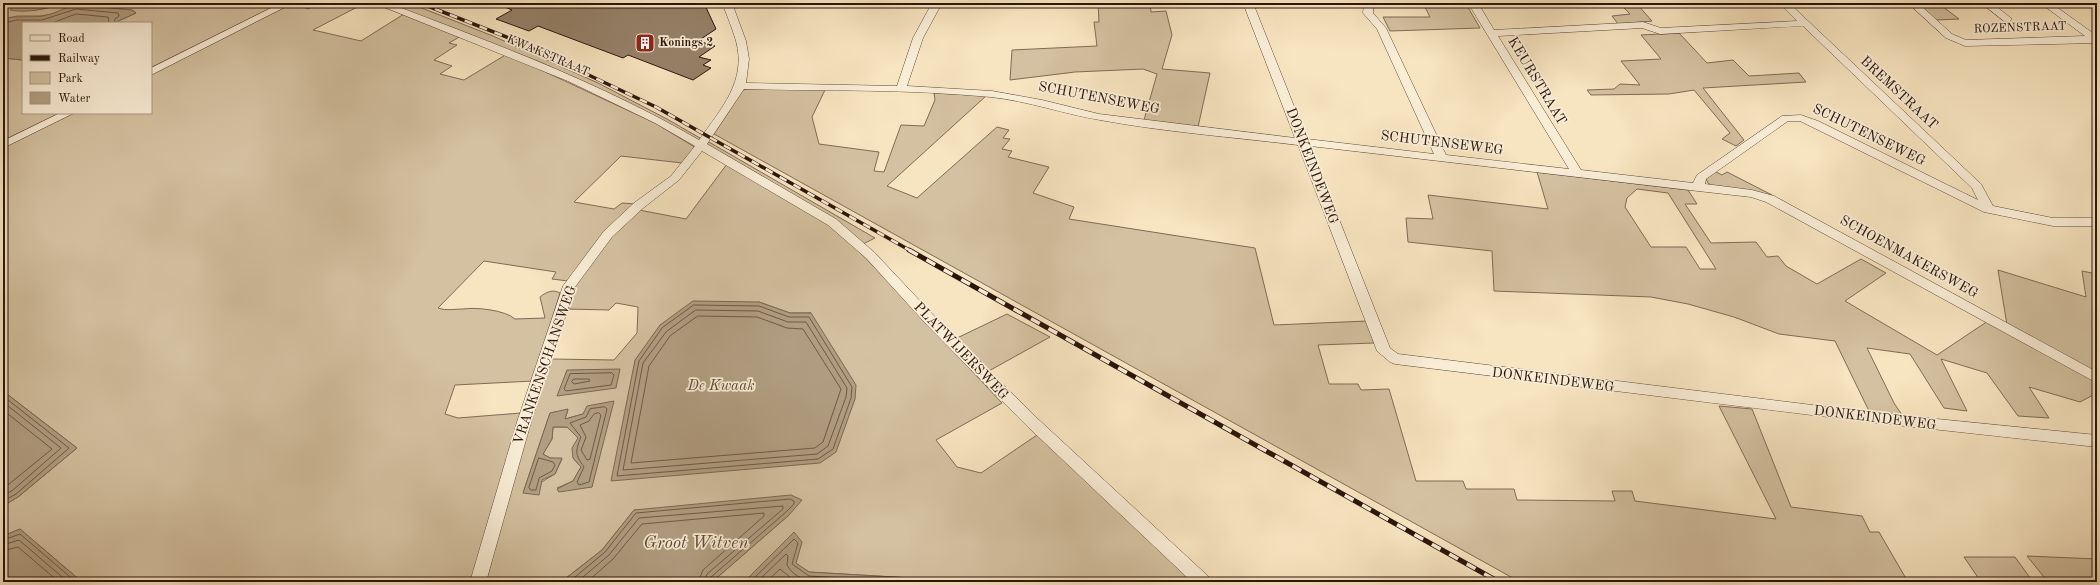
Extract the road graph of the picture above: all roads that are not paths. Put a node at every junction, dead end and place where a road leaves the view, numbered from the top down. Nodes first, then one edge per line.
1 (288, 3) edge
2 (379, 3) edge
3 (727, 3) edge
4 (937, 3) edge
5 (1248, 3) edge
6 (1369, 3) edge
7 (1473, 3) edge
8 (1784, 3) edge
9 (1913, 3) edge
10 (1986, 3) edge
11 (2045, 3) edge
12 (2007, 19) dead end
13 (1805, 23) junction
14 (1491, 33) junction
15 (2095, 40) edge
16 (152, 71) edge
17 (740, 86) junction
18 (901, 89) junction
19 (67, 114) edge
20 (1303, 142) junction
21 (3, 145) edge
22 (701, 146) junction
23 (1442, 158) junction
24 (1577, 173) junction
25 (1698, 187) junction
26 (1988, 209) junction
27 (2097, 222) edge
28 (2097, 378) edge
29 (2097, 441) edge
30 (478, 582) edge
31 (1203, 582) edge

1 - 16 street
2 - 22 street, KWAKSTRAAT
3 - 17 street
4 - 18 street
5 - 20 street, DONKEINDEWEG
6 - 23 street
7 - 14 street, KEURSTRAAT
8 - 13 street, BREMSTRAAT
9 - 15 street, ROZENSTRAAT
10 - 12 street
11 - 15 street
13 - 14 street
13 - 26 street, BREMSTRAAT
14 - 24 street, KEURSTRAAT
17 - 18 street, SCHUTENSEWEG
17 - 22 street, VRANKENSCHANSWEG
18 - 20 street, SCHUTENSEWEG
19 - 21 street
20 - 23 street, SCHUTENSEWEG
20 - 29 street, DONKEINDEWEG
22 - 30 street, VRANKENSCHANSWEG
22 - 31 street, PLATWIJERSWEG
23 - 24 street, SCHUTENSEWEG
24 - 25 street, SCHUTENSEWEG
25 - 26 street, SCHUTENSEWEG
25 - 28 street, SCHOENMAKERSWEG
26 - 27 street, SCHUTENSEWEG

